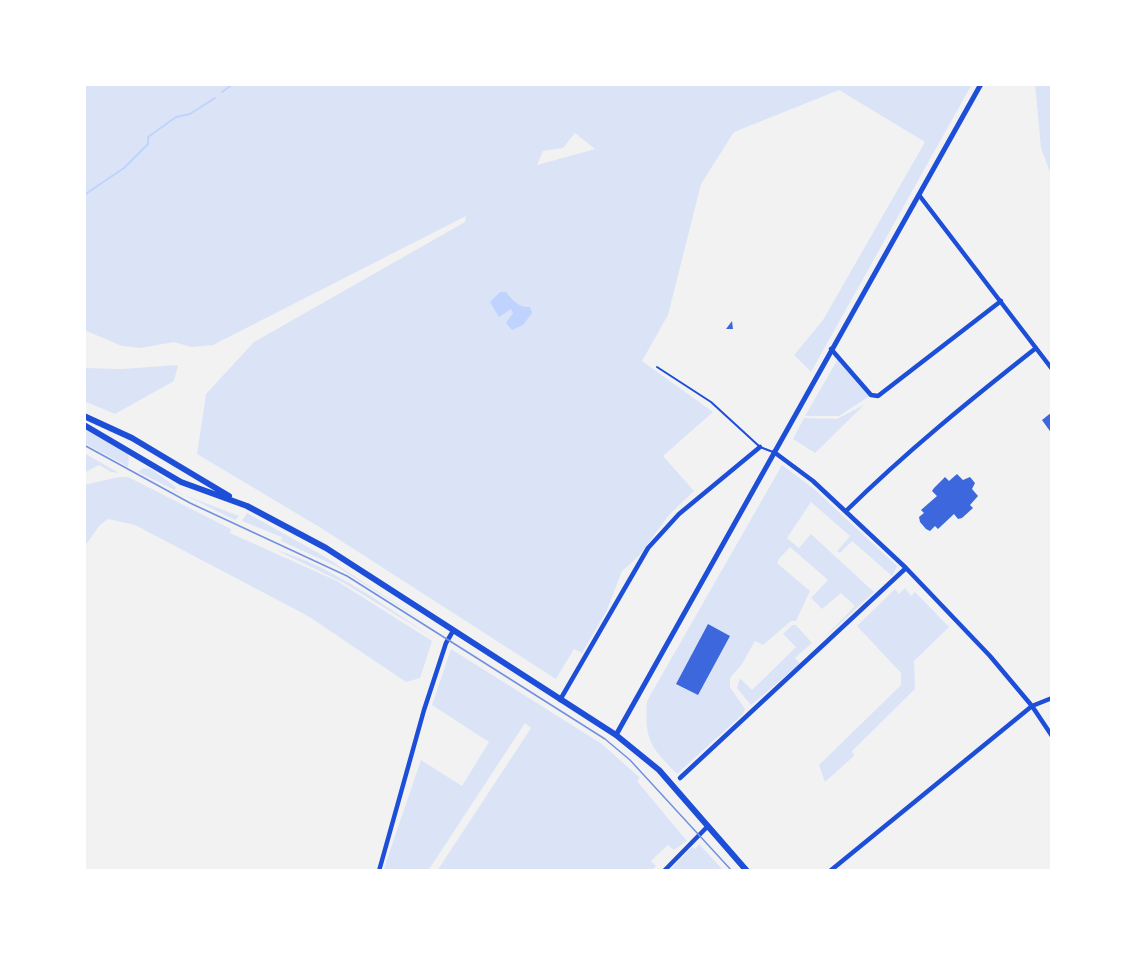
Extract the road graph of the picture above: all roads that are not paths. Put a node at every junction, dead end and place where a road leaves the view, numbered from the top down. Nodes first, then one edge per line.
1 (981, 84) edge
2 (919, 195) junction
3 (1001, 302) junction
4 (1036, 348) junction
5 (831, 349) junction
6 (657, 367) dead end
7 (1052, 369) edge
8 (84, 416) edge
9 (84, 425) edge
10 (760, 447) junction
11 (773, 452) junction
12 (235, 500) junction
13 (846, 511) junction
14 (906, 568) junction
15 (453, 631) junction
16 (1052, 698) edge
17 (560, 700) junction
18 (1032, 706) junction
19 (616, 735) junction
20 (1052, 736) edge
21 (680, 778) dead end
22 (708, 826) junction
23 (379, 871) edge
24 (664, 871) edge
25 (747, 871) edge
26 (830, 871) edge

1 - 2 street
2 - 3 street
2 - 5 street
3 - 4 street
3 - 5 street
4 - 7 street
4 - 13 street
5 - 11 street
6 - 10 lane
8 - 12 main road
9 - 12 main road
10 - 11 lane
10 - 17 street
11 - 13 street
11 - 19 street
12 - 15 main road
13 - 14 street
14 - 18 street
14 - 21 street
15 - 17 main road
15 - 23 street
16 - 18 street
17 - 19 main road
18 - 20 street
18 - 26 street
19 - 22 main road
22 - 24 street
22 - 25 main road

